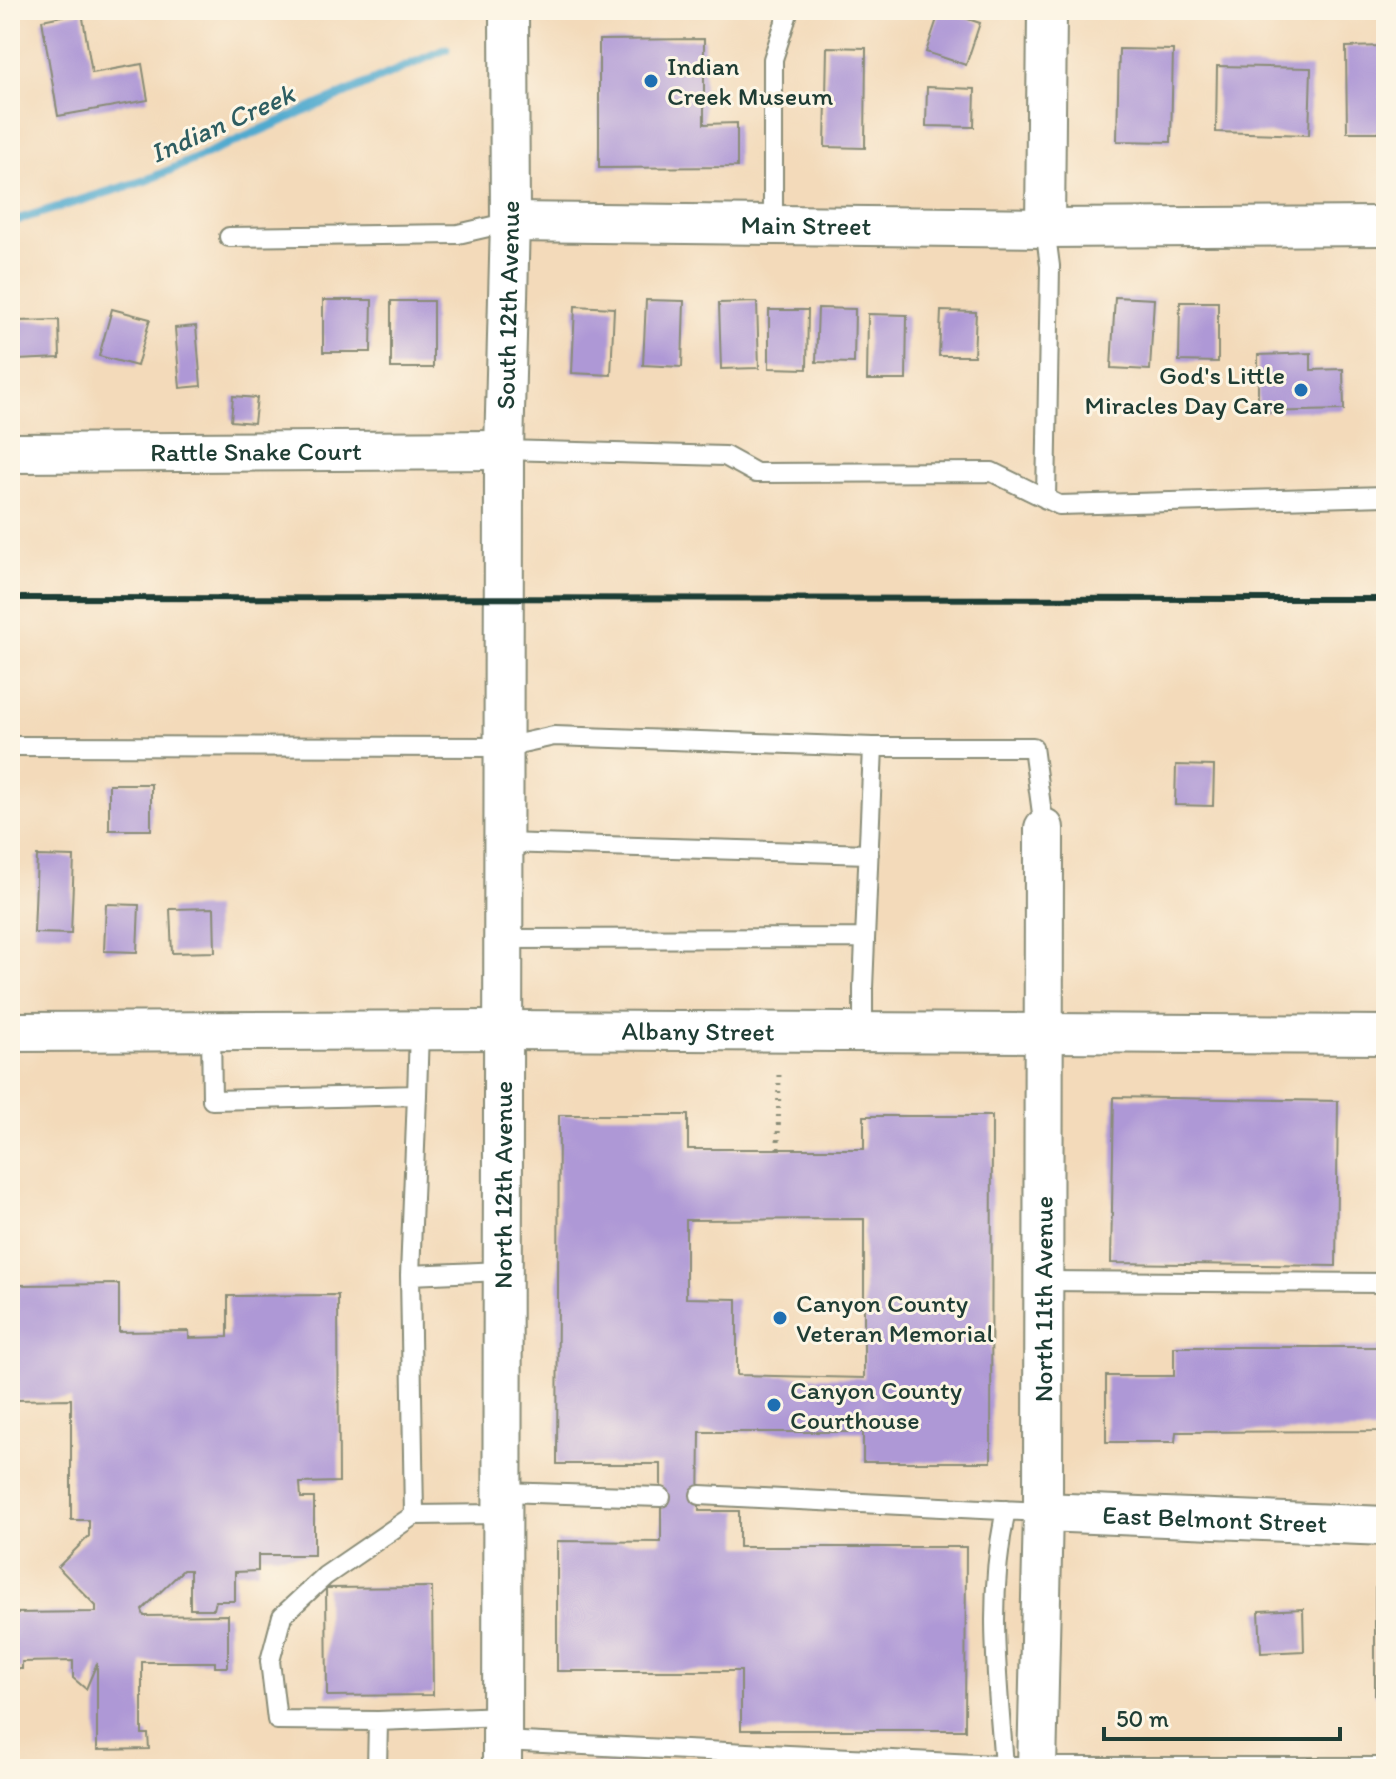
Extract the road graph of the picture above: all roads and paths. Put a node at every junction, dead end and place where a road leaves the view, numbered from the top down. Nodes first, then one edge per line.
1 (509, 10) edge
2 (789, 10) edge
3 (1047, 10) edge
4 (510, 222) junction
5 (773, 225) junction
6 (1386, 226) edge
7 (1045, 228) junction
8 (229, 237) dead end
9 (504, 450) junction
10 (10, 453) edge
11 (1386, 496) edge
12 (1046, 499) junction
13 (505, 600) joint
14 (10, 746) edge
15 (504, 747) junction
16 (873, 747) junction
17 (1044, 828) joint
18 (503, 843) junction
19 (869, 854) junction
20 (865, 938) junction
21 (503, 939) junction
22 (419, 1030) junction
23 (503, 1030) junction
24 (211, 1031) junction
25 (10, 1032) edge
26 (863, 1032) junction
27 (1042, 1033) junction
28 (1386, 1035) edge
29 (779, 1072) dead end
30 (417, 1095) junction
31 (778, 1149) dead end
32 (502, 1271) junction
33 (410, 1275) junction
34 (1042, 1281) junction
35 (1386, 1283) edge
36 (700, 1495) dead end
37 (661, 1497) dead end
38 (501, 1503) junction
39 (1025, 1511) junction
40 (414, 1515) junction
41 (1386, 1526) edge
42 (378, 1721) junction
43 (502, 1742) edge
44 (805, 1762) edge
45 (965, 1766) edge
46 (1026, 1767) edge
47 (1386, 1767) edge
48 (1224, 1768) edge
49 (1332, 1768) edge
50 (377, 1769) edge

1 - 4 street, South 12th Avenue
2 - 5 lane
3 - 7 street
4 - 5 street, Main Street
4 - 8 lane, Main Street
4 - 9 street, South 12th Avenue
5 - 7 street, Main Street
6 - 7 street, Main Street
7 - 12 lane
9 - 10 street, Rattle Snake Court
9 - 12 lane
9 - 13 street, South 12th Avenue
11 - 12 lane
13 - 15 street, North 12th Avenue
14 - 15 lane
15 - 16 lane
15 - 18 street, North 12th Avenue
16 - 17 lane
16 - 19 lane
17 - 27 street, North 11th Avenue
18 - 19 lane
18 - 21 street, North 12th Avenue
19 - 20 lane
20 - 21 lane
20 - 26 lane
21 - 23 street, North 12th Avenue
22 - 23 street, Albany Street
22 - 24 street, Albany Street
22 - 30 lane
23 - 26 street, Albany Street
23 - 32 street, North 12th Avenue
24 - 25 street, Albany Street
24 - 30 lane
26 - 27 street, Albany Street
27 - 28 street, Albany Street
27 - 34 street, North 11th Avenue
29 - 31 path
30 - 33 lane
32 - 33 lane
32 - 38 street, North 12th Avenue
33 - 40 lane
34 - 35 lane
34 - 39 street, North 11th Avenue
36 - 39 lane
37 - 38 lane
38 - 40 lane
38 - 43 street, North 12th Avenue
39 - 41 street, East Belmont Street
39 - 46 street, North 11th Avenue
40 - 42 lane
42 - 43 lane
42 - 50 lane
43 - 44 lane
44 - 45 lane
45 - 46 lane
46 - 48 lane
47 - 49 lane
48 - 49 lane

